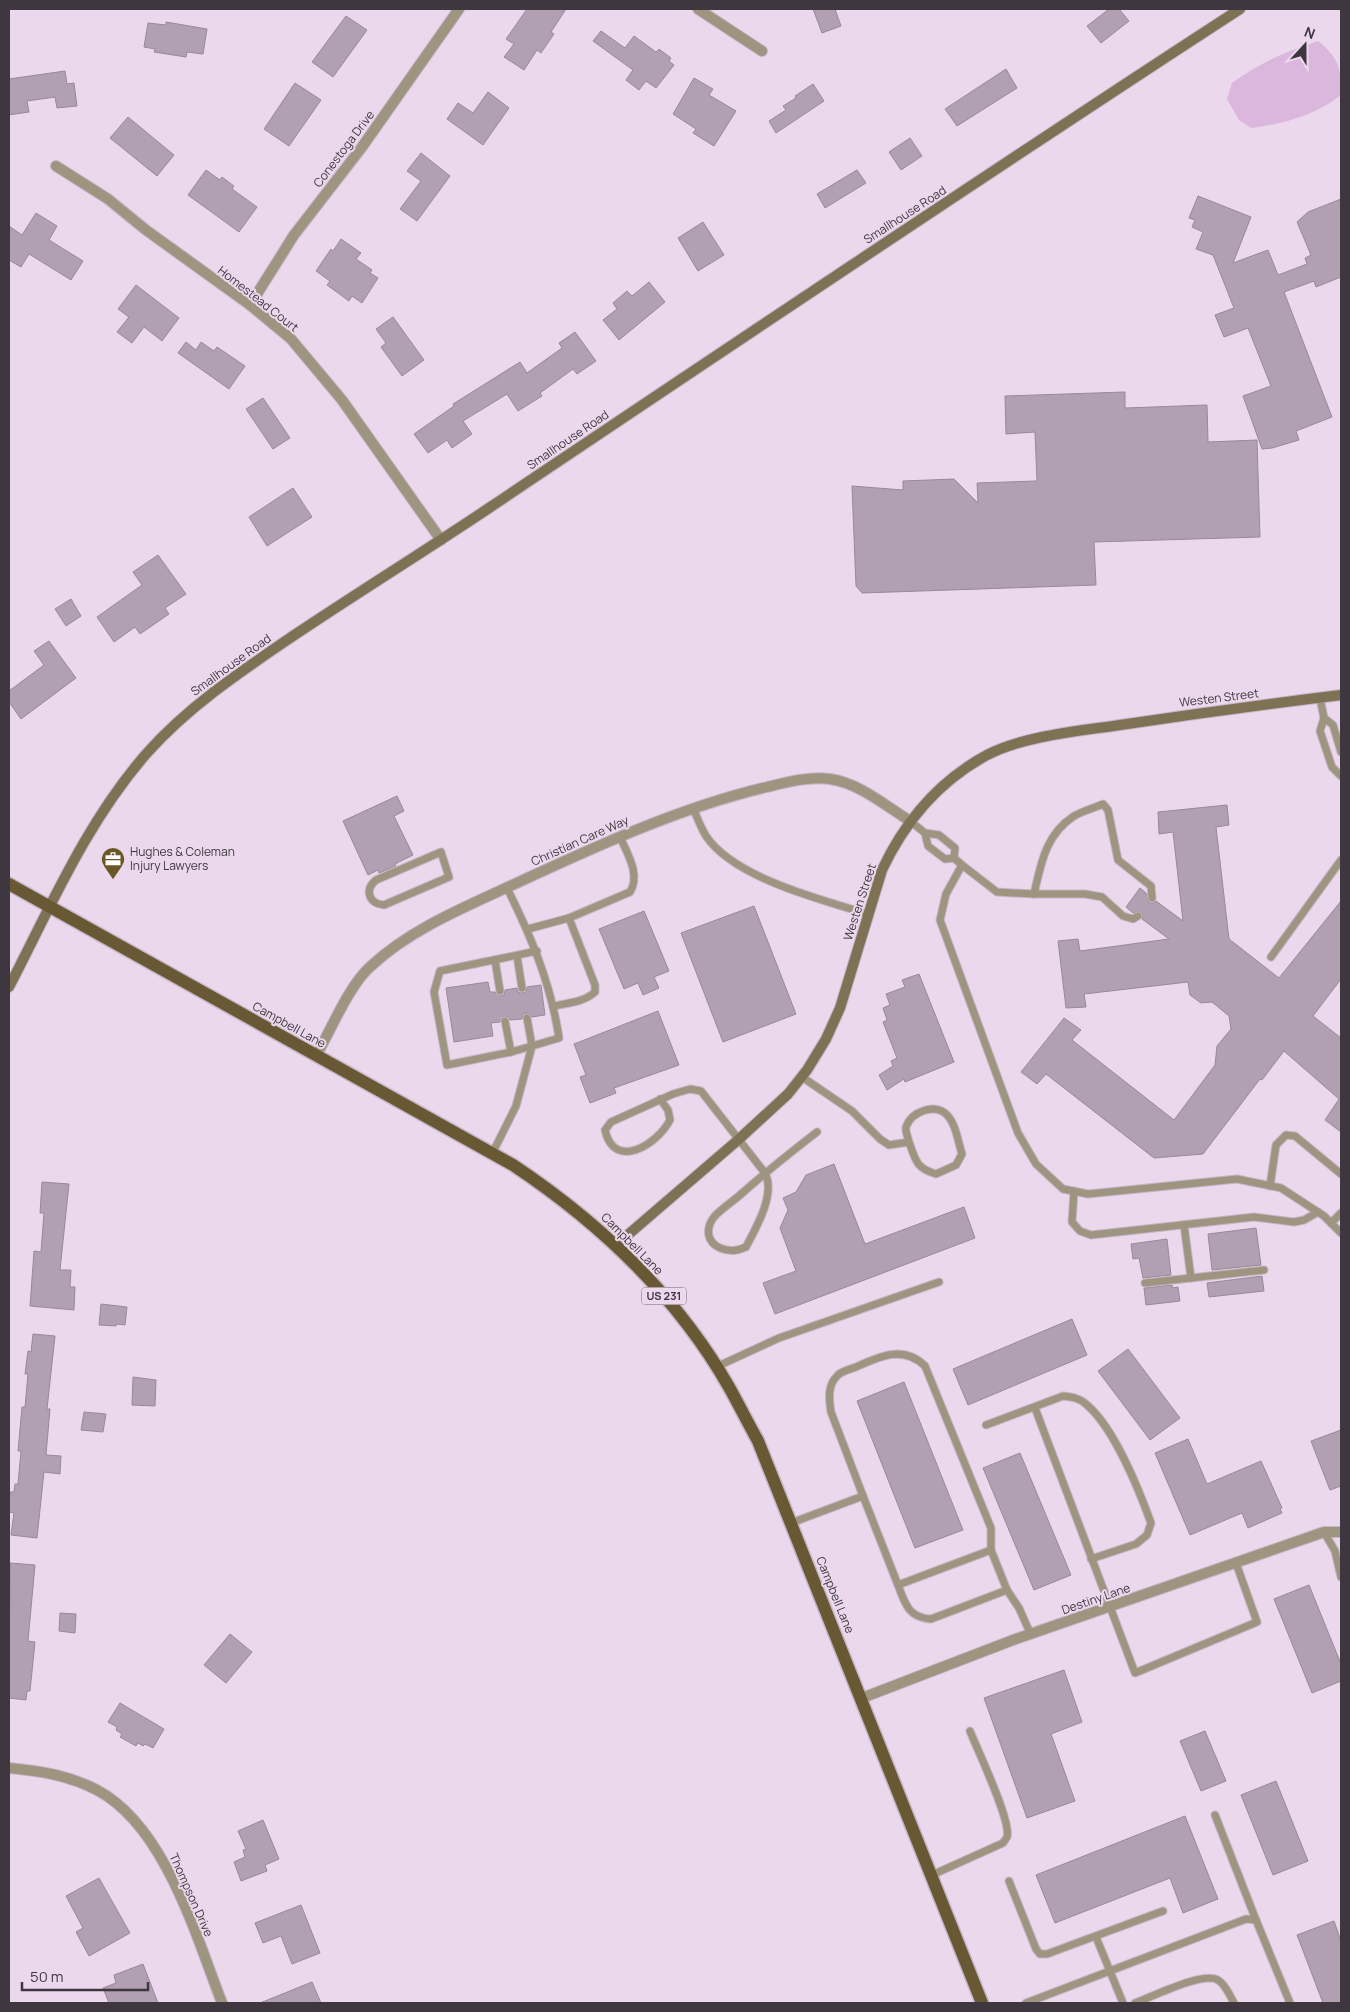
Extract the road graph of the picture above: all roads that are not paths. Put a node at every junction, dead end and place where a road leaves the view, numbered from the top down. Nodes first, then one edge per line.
1 (459, 9) edge
2 (698, 9) edge
3 (1240, 9) edge
4 (762, 51) dead end
5 (56, 166) dead end
6 (250, 305) junction
7 (441, 540) junction
8 (1341, 695) edge
9 (1320, 698) junction
10 (1324, 718) junction
11 (1341, 752) edge
12 (1341, 776) edge
13 (693, 808) junction
14 (910, 821) junction
15 (925, 833) junction
16 (620, 836) junction
17 (441, 852) joint
18 (954, 858) junction
19 (1341, 860) edge
20 (962, 866) junction
21 (9, 884) edge
22 (508, 888) junction
23 (1034, 894) junction
24 (1152, 898) dead end
25 (50, 907) junction
26 (868, 914) junction
27 (1138, 916) dead end
28 (569, 918) junction
29 (528, 929) junction
30 (537, 952) junction
31 (517, 956) junction
32 (1271, 957) dead end
33 (495, 960) junction
34 (9, 987) edge
35 (522, 988) dead end
36 (500, 991) dead end
37 (554, 1006) junction
38 (527, 1018) dead end
39 (505, 1021) dead end
40 (532, 1046) junction
41 (511, 1052) junction
42 (316, 1056) junction
43 (802, 1077) junction
44 (660, 1100) junction
45 (817, 1132) dead end
46 (738, 1140) junction
47 (909, 1142) junction
48 (492, 1154) junction
49 (765, 1173) junction
50 (1341, 1174) edge
51 (1270, 1186) junction
52 (1074, 1191) junction
53 (1318, 1212) junction
54 (1341, 1212) edge
55 (1332, 1223) junction
56 (1184, 1225) junction
57 (1341, 1233) edge
58 (616, 1245) junction
59 (1264, 1270) dead end
60 (1191, 1278) junction
61 (939, 1282) dead end
62 (1145, 1283) dead end
63 (716, 1367) junction
64 (1035, 1408) junction
65 (986, 1425) dead end
66 (863, 1496) junction
67 (791, 1523) junction
68 (1324, 1532) junction
69 (1341, 1532) edge
70 (991, 1550) junction
71 (1091, 1559) junction
72 (1236, 1563) junction
73 (1341, 1577) edge
74 (898, 1586) junction
75 (1007, 1590) junction
76 (1110, 1607) junction
77 (1031, 1634) junction
78 (862, 1698) junction
79 (970, 1731) dead end
80 (9, 1768) edge
81 (1215, 1815) dead end
82 (932, 1875) junction
83 (1009, 1882) dead end
84 (1163, 1911) dead end
85 (1256, 1920) junction
86 (1096, 1937) junction
87 (1110, 1971) junction
88 (222, 2003) edge
89 (982, 2003) edge
90 (1026, 2003) edge
91 (1123, 2003) edge
92 (1135, 2003) edge
93 (1234, 2003) edge
94 (1290, 2003) edge

1 - 6 street, Conestoga Drive
2 - 4 street
3 - 7 street, Smallhouse Road
5 - 6 street, Homestead Court
6 - 7 street, Homestead Court
7 - 25 street, Smallhouse Road
8 - 9 street, Westen Street
9 - 10 lane
9 - 14 street, Westen Street
10 - 11 lane
10 - 12 lane
13 - 14 street, Christian Care Way
13 - 16 street, Christian Care Way
13 - 26 lane
14 - 15 lane
14 - 26 street, Westen Street
15 - 18 lane
15 - 18 lane
16 - 22 street, Christian Care Way
16 - 28 lane
17 - 17 lane
18 - 20 lane
19 - 32 lane
20 - 23 lane
20 - 52 lane
21 - 25 main road, Campbell Lane / US 231
22 - 29 lane
22 - 42 street, Christian Care Way
23 - 24 lane
23 - 27 lane
25 - 34 street, Smallhouse Road
25 - 42 main road, Campbell Lane / US 231
26 - 43 street, Westen Street
28 - 29 lane
28 - 37 lane
29 - 30 lane
30 - 31 lane
30 - 37 lane
31 - 33 lane
31 - 35 lane
33 - 36 lane
33 - 41 lane
37 - 40 lane
38 - 40 lane
39 - 41 lane
40 - 41 lane
40 - 48 lane
42 - 48 main road, Campbell Lane / US 231
43 - 46 street, Westen Street
43 - 47 lane
44 - 44 lane
44 - 46 lane
45 - 49 lane
46 - 49 lane
46 - 58 street, Westen Street
47 - 47 lane
48 - 58 main road, Campbell Lane / US 231
49 - 49 lane
50 - 51 lane
51 - 52 lane
51 - 53 lane
52 - 56 lane
53 - 55 lane
53 - 56 lane
54 - 55 lane
55 - 57 lane
56 - 60 lane
58 - 63 main road, Campbell Lane / US 231
59 - 60 lane
60 - 62 lane
61 - 63 lane
63 - 67 main road, Campbell Lane / US 231
64 - 65 lane
64 - 71 lane
64 - 71 lane
66 - 67 lane
66 - 70 lane
66 - 74 lane
67 - 78 main road, Campbell Lane / US 231
68 - 69 street, Destiny Lane
68 - 72 street, Destiny Lane
68 - 73 lane
70 - 74 lane
70 - 75 lane
71 - 76 lane
72 - 76 street, Destiny Lane
72 - 76 lane
74 - 75 lane
75 - 77 lane
76 - 77 street, Destiny Lane
77 - 78 street, Destiny Lane
78 - 82 main road, Campbell Lane / US 231
79 - 82 lane
80 - 88 street, Thompson Drive
81 - 85 lane
82 - 89 main road, Campbell Lane / US 231
83 - 86 lane
84 - 86 lane
85 - 87 lane
85 - 94 lane
86 - 87 lane
87 - 90 lane
87 - 91 lane
92 - 93 lane

